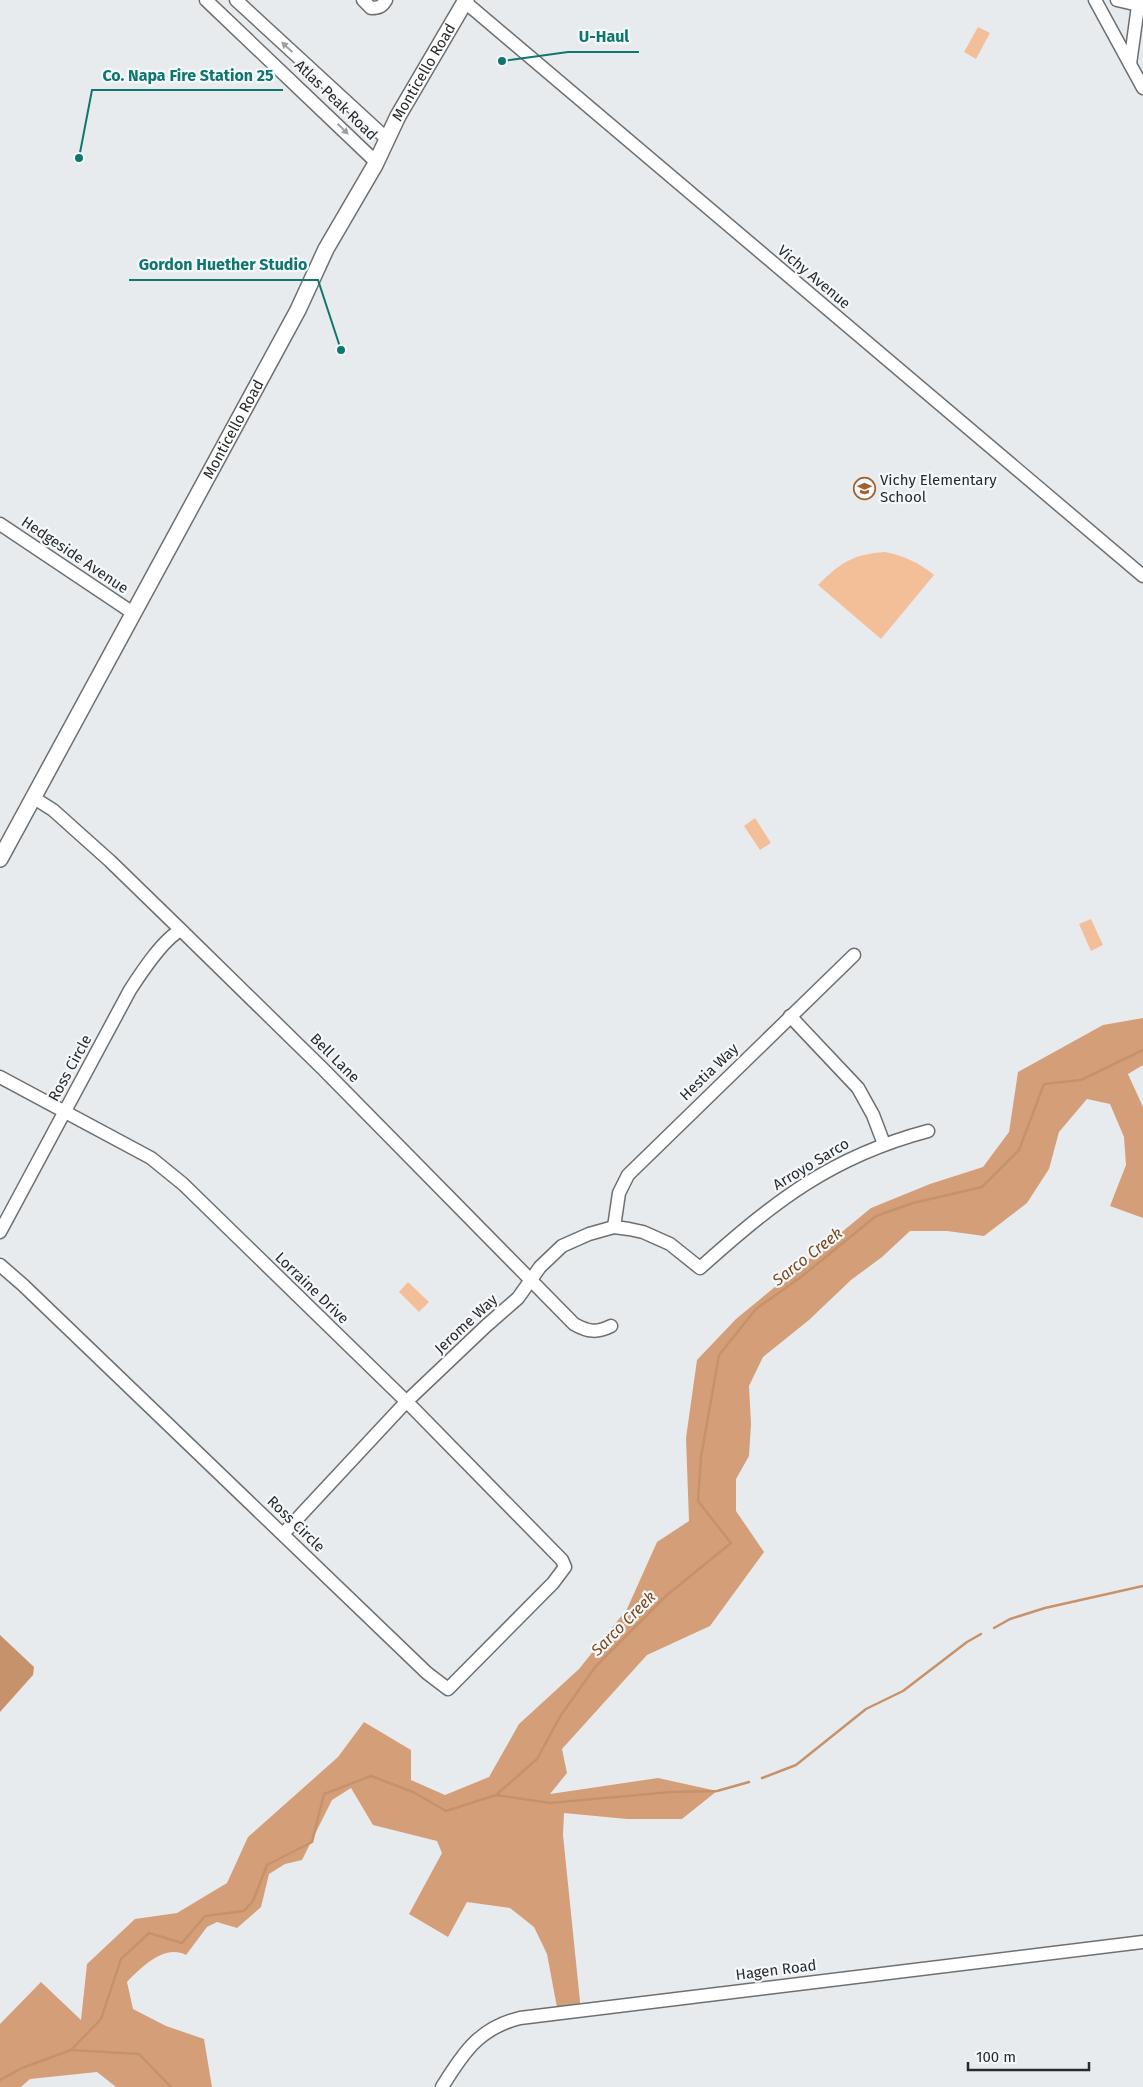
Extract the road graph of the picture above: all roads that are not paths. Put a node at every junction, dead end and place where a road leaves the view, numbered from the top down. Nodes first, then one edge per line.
1 (206, 0) edge
2 (236, 0) edge
3 (363, 0) edge
4 (386, 0) edge
5 (1095, 0) edge
6 (1117, 0) edge
7 (466, 1) edge
8 (1140, 6) edge
9 (1130, 64) junction
10 (1143, 88) edge
11 (387, 139) junction
12 (376, 162) junction
13 (0, 524) edge
14 (1143, 576) edge
15 (133, 613) junction
16 (34, 798) junction
17 (0, 859) edge
18 (182, 930) junction
19 (854, 955) dead end
20 (790, 1016) junction
21 (0, 1077) edge
22 (64, 1111) junction
23 (928, 1131) dead end
24 (884, 1144) junction
25 (614, 1227) junction
26 (0, 1232) edge
27 (0, 1265) edge
28 (700, 1268) joint
29 (530, 1279) junction
30 (611, 1326) dead end
31 (406, 1402) junction
32 (283, 1534) junction
33 (565, 1567) joint
34 (1143, 1942) edge
35 (442, 2087) edge

1 -> 12 street, Atlas Peak Road
11 -> 2 street, Atlas Peak Road
3 - 4 street
5 - 9 street
6 - 8 street
7 - 11 main road, Monticello Road
7 - 14 street, Vichy Avenue
8 - 9 street
9 - 10 street
11 - 12 main road, Monticello Road
12 - 15 main road, Monticello Road
13 - 15 street, Hedgeside Avenue
15 - 16 main road, Monticello Road
16 - 17 main road, Monticello Road
16 - 18 street, Bell Lane
18 - 22 street, Ross Circle
18 - 29 street, Bell Lane
19 - 20 street, Hestia Way
20 - 24 street
20 - 25 street, Hestia Way
21 - 22 street, Lorraine Drive
22 - 26 street, Ross Circle
22 - 31 street, Lorraine Drive
23 - 24 street, Arroyo Sarco
24 - 28 street, Arroyo Sarco
25 - 28 street, Jerome Way
25 - 29 street, Jerome Way
27 - 32 street, Ross Circle
29 - 30 street, Bell Lane
29 - 31 street, Jerome Way
31 - 32 street, Jerome Way
31 - 33 street, Lorraine Drive
32 - 33 street, Ross Circle
34 - 35 street, Hagen Road

